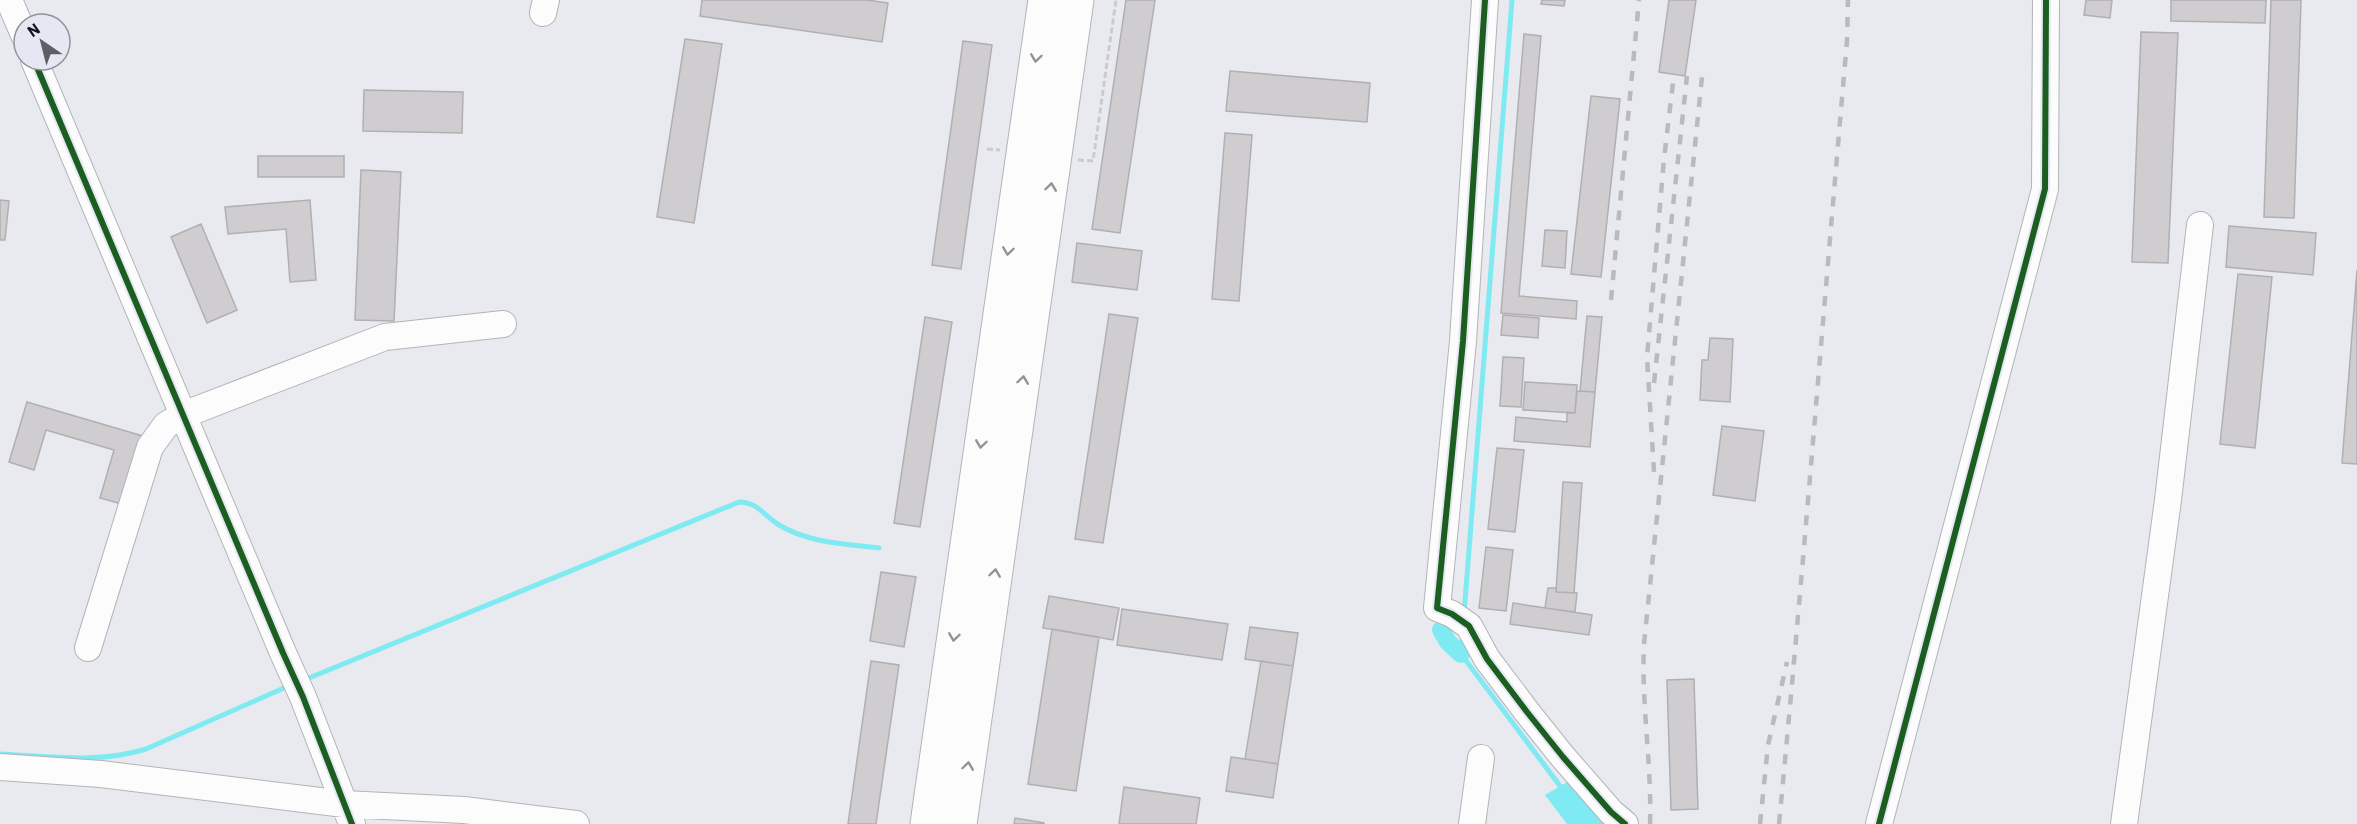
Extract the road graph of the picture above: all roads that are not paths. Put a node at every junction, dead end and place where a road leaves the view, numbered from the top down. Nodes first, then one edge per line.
1 (1045, 0) edge
2 (1077, 0) edge
3 (1485, 0) edge
4 (2046, 0) edge
5 (39, 72) edge
6 (2200, 225) dead end
7 (503, 324) dead end
8 (183, 416) junction
9 (88, 648) dead end
10 (1481, 758) dead end
11 (0, 767) edge
12 (348, 814) edge
13 (576, 824) edge
14 (927, 824) edge
15 (960, 824) edge
16 (1472, 824) edge
17 (1625, 824) edge
18 (1879, 824) edge
19 (2124, 824) edge

1 -> 14 main road
15 -> 2 main road
3 - 17 street
4 - 18 street
5 - 8 street
6 - 19 street
7 - 8 street
8 - 9 street
8 - 12 street
10 - 16 street
11 - 12 street
12 - 13 street

